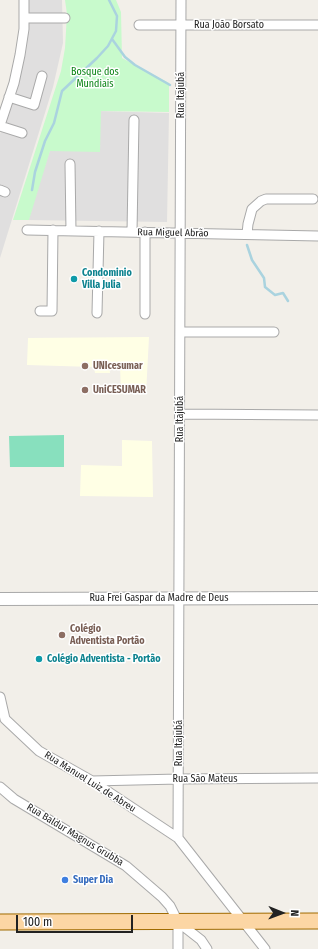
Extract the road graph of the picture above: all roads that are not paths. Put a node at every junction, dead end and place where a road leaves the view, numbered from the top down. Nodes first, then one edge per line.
1 (24, 0) edge
2 (181, 0) edge
3 (25, 18) junction
4 (65, 18) dead end
5 (139, 25) dead end
6 (181, 25) junction
7 (318, 25) edge
8 (42, 76) dead end
9 (10, 97) junction
10 (134, 120) dead end
11 (0, 125) edge
12 (22, 133) dead end
13 (70, 164) dead end
14 (313, 199) dead end
15 (27, 230) dead end
16 (53, 230) junction
17 (71, 231) junction
18 (99, 231) junction
19 (132, 232) junction
20 (145, 232) junction
21 (180, 233) junction
22 (247, 234) junction
23 (318, 236) edge
24 (40, 312) dead end
25 (97, 313) dead end
26 (145, 314) dead end
27 (180, 332) junction
28 (274, 332) dead end
29 (180, 414) junction
30 (318, 415) edge
31 (179, 598) junction
32 (318, 598) edge
33 (0, 599) edge
34 (0, 698) edge
35 (178, 778) junction
36 (318, 778) edge
37 (92, 781) junction
38 (0, 787) edge
39 (178, 838) junction
40 (318, 921) edge
41 (0, 922) edge
42 (178, 922) junction
43 (205, 922) junction
44 (245, 922) junction
45 (201, 940) junction
46 (178, 949) edge
47 (207, 949) edge
48 (265, 949) edge

1 - 3 street
2 - 6 street, Rua Itajubá
3 - 4 street
3 - 9 street
5 - 6 street, Rua João Borsato
6 - 7 street, Rua João Borsato
6 - 21 street, Rua Itajubá
8 - 9 street
9 - 11 street
10 - 19 street
11 - 12 street
13 - 17 street
14 - 22 street
15 - 16 street, Rua Miguel Abrão
16 - 17 street, Rua Miguel Abrão
16 - 24 street
17 - 18 street, Rua Miguel Abrão
18 - 19 street, Rua Miguel Abrão
18 - 25 street
19 - 20 street, Rua Miguel Abrão
20 - 21 street, Rua Miguel Abrão
20 - 26 street
21 - 22 street, Rua Miguel Abrão
21 - 27 street, Rua Itajubá
22 - 23 street, Rua Miguel Abrão
27 - 28 street
27 - 29 street, Rua Itajubá
29 - 30 street
29 - 31 street, Rua Itajubá
31 - 32 street, Rua Frei Gaspar da Madre de Deus
31 - 33 street, Rua Frei Gaspar da Madre de Deus
31 - 35 street, Rua Itajubá
34 - 37 street, Rua Manuel Luiz de Abreu
35 - 36 street, Rua São Mateus
35 - 37 street, Rua São Mateus
35 - 39 street, Rua Itajubá
37 - 39 street, Rua Manuel Luiz de Abreu
38 - 42 street, Rua Baldur Magnus Grubba
39 - 44 street, Rua Manuel Luiz de Abreu
40 - 44 main road
41 - 42 main road
42 - 43 main road
42 - 45 street
42 - 46 street
43 - 44 main road
43 - 45 street
44 - 48 street, Rua Manuel Luiz de Abreu
45 - 47 street

